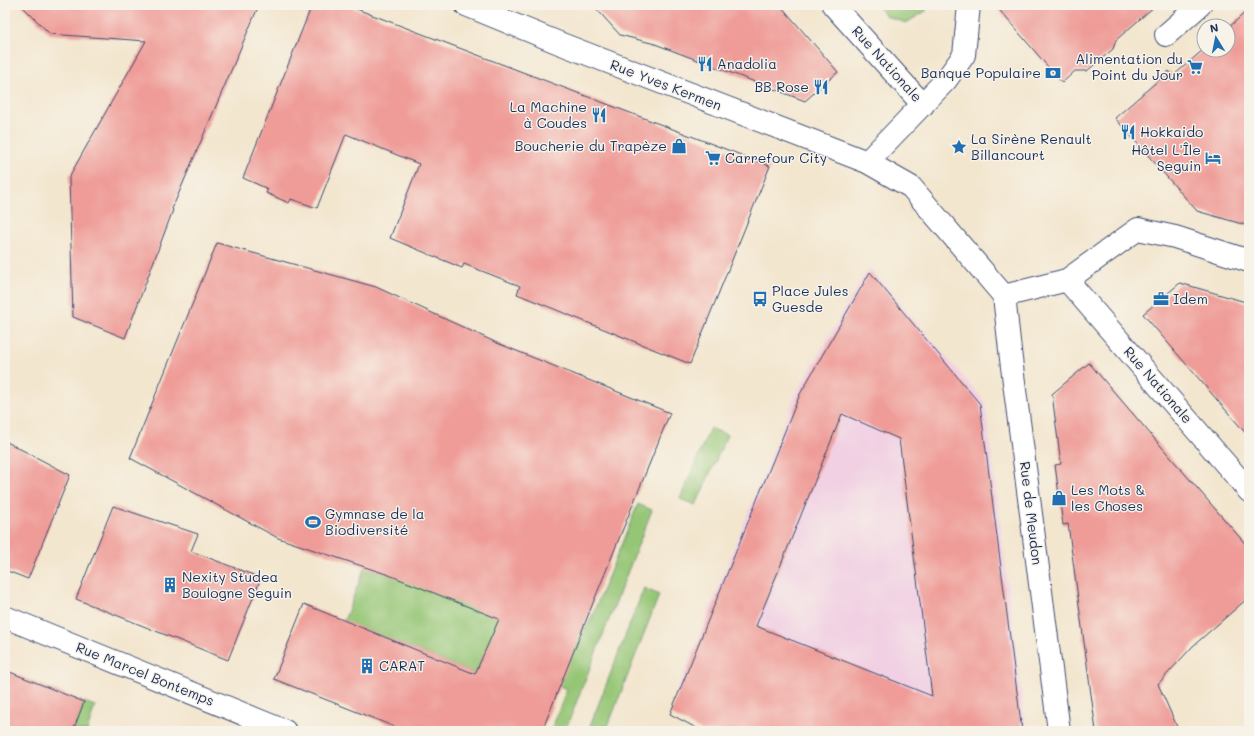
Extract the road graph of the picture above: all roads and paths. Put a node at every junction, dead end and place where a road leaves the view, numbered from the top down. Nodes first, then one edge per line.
1 (466, 5) edge
2 (833, 5) edge
3 (1200, 5) edge
4 (969, 6) edge
5 (1166, 35) dead end
6 (923, 105) junction
7 (868, 162) junction
8 (1249, 261) edge
9 (1067, 280) junction
10 (1004, 296) junction
11 (1249, 491) edge
12 (5, 617) edge
13 (285, 731) edge
14 (1059, 731) edge

1 - 7 street, Rue Yves Kermen
2 - 6 street, Rue Nationale
3 - 5 street
4 - 6 street
6 - 7 street
7 - 10 street
8 - 9 street
9 - 10 street
9 - 11 street, Rue Nationale
10 - 14 street, Rue de Meudon
12 - 13 street, Rue Marcel Bontemps

